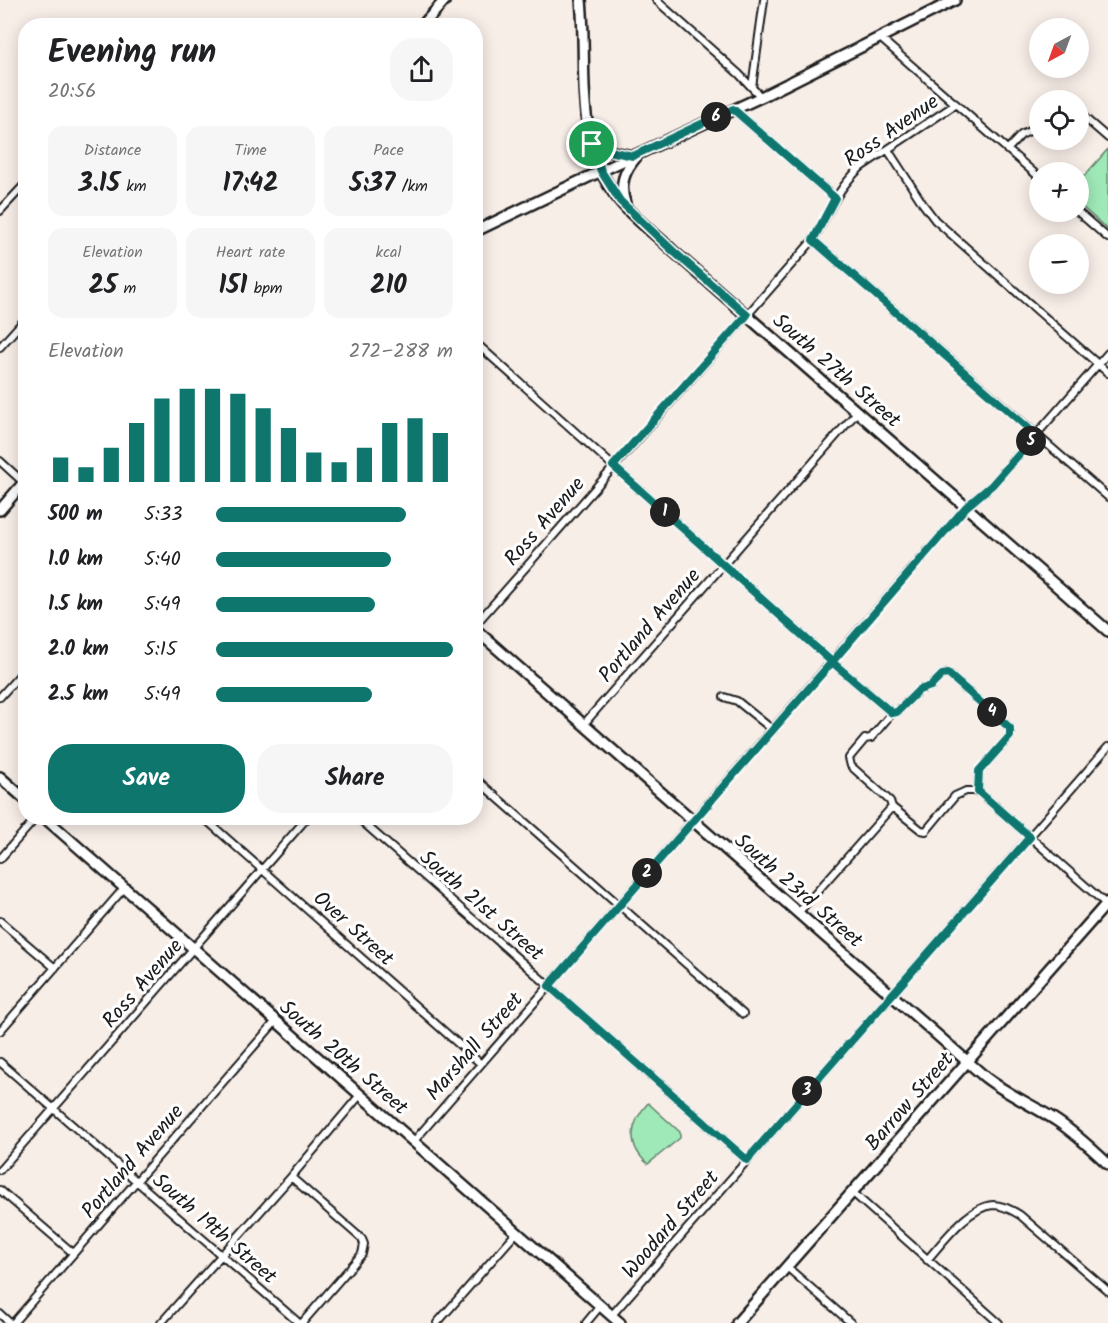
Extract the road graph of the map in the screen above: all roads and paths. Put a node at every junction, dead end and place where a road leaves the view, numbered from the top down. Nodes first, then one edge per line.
1 (444, 0) edge
2 (580, 0) edge
3 (656, 0) edge
4 (764, 0) edge
5 (952, 1) edge
6 (429, 18) edge
7 (879, 37) junction
8 (752, 87) junction
9 (761, 97) junction
10 (956, 104) junction
11 (733, 109) junction
12 (1089, 122) edge
13 (1029, 131) edge
14 (589, 135) junction
15 (1108, 138) edge
16 (888, 150) junction
17 (1007, 150) junction
18 (637, 154) junction
19 (1029, 169) edge
20 (601, 171) junction
21 (18, 192) edge
22 (835, 198) junction
23 (627, 208) junction
24 (0, 211) edge
25 (1089, 222) edge
26 (483, 228) edge
27 (1108, 238) edge
28 (813, 240) junction
29 (747, 315) junction
30 (18, 327) edge
31 (0, 347) edge
32 (483, 349) edge
33 (1108, 353) edge
34 (1098, 364) junction
35 (1108, 373) edge
36 (858, 411) junction
37 (1036, 435) junction
38 (0, 461) edge
39 (613, 466) junction
40 (18, 476) edge
41 (18, 488) edge
42 (1108, 497) edge
43 (966, 507) junction
44 (0, 510) edge
45 (724, 564) junction
46 (483, 616) edge
47 (1108, 631) edge
48 (483, 636) edge
49 (832, 662) junction
50 (18, 677) edge
51 (0, 697) edge
52 (724, 697) dead end
53 (892, 713) junction
54 (583, 725) junction
55 (773, 730) junction
56 (1108, 747) edge
57 (0, 777) edge
58 (483, 785) edge
59 (978, 791) junction
60 (18, 793) edge
61 (892, 807) junction
62 (693, 821) junction
63 (30, 825) edge
64 (53, 825) edge
65 (212, 825) edge
66 (301, 825) edge
67 (365, 825) edge
68 (1030, 837) junction
69 (0, 859) edge
70 (262, 869) junction
71 (125, 887) junction
72 (1107, 903) edge
73 (619, 905) junction
74 (798, 913) junction
75 (0, 921) edge
76 (193, 949) junction
77 (55, 968) junction
78 (549, 986) junction
79 (892, 995) junction
80 (743, 1014) dead end
81 (276, 1022) junction
82 (0, 1031) edge
83 (0, 1062) edge
84 (968, 1062) junction
85 (481, 1064) junction
86 (360, 1095) junction
87 (53, 1109) junction
88 (414, 1141) junction
89 (747, 1160) junction
90 (1108, 1164) edge
91 (0, 1170) edge
92 (291, 1177) junction
93 (136, 1181) junction
94 (0, 1190) edge
95 (852, 1192) junction
96 (517, 1232) junction
97 (73, 1253) junction
98 (221, 1255) junction
99 (927, 1260) junction
100 (787, 1267) junction
101 (1108, 1291) edge
102 (601, 1305) junction
103 (0, 1314) edge
104 (612, 1315) junction
105 (11, 1323) edge
106 (161, 1323) edge
107 (300, 1323) edge
108 (437, 1323) edge
109 (586, 1323) edge
110 (620, 1323) edge
111 (737, 1323) edge
112 (851, 1323) edge
113 (999, 1323) edge

1 - 6 main road
2 - 14 main road, South 27th Street
3 - 8 street
4 - 8 street
5 - 7 main road
7 - 9 main road
7 - 10 street
8 - 9 street
9 - 11 main road
10 - 16 street, Ross Avenue
10 - 17 street
11 - 18 main road
11 - 22 street
12 - 15 street
13 - 17 street
14 - 18 main road
14 - 20 main road, South 27th Street
16 - 22 street, Ross Avenue
16 - 34 street
17 - 19 street
18 - 20 main road
18 - 23 main road
20 - 23 main road, South 27th Street
20 - 26 main road
21 - 24 street
22 - 28 street, Ross Avenue
23 - 29 main road, South 27th Street
25 - 27 street
28 - 29 street, Ross Avenue
28 - 37 street
29 - 36 main road, South 27th Street
29 - 39 street, Ross Avenue
30 - 31 street
32 - 39 street
33 - 34 street, Marshall Street
34 - 35 street
34 - 37 street, Marshall Street
36 - 43 main road, South 27th Street
36 - 45 street, Portland Avenue
37 - 42 street
37 - 43 street, Marshall Street
38 - 40 street
39 - 45 street
39 - 46 street, Ross Avenue
41 - 44 main road
43 - 47 main road, South 27th Street
43 - 49 street, Marshall Street
45 - 49 street
45 - 54 street, Portland Avenue
48 - 54 main road, South 23rd Street
49 - 53 street
49 - 55 street, Marshall Street
50 - 51 street
52 - 55 street
53 - 59 street
53 - 61 street
54 - 62 main road, South 23rd Street
55 - 62 street, Marshall Street
56 - 68 street, Woodard Street
57 - 60 main road
58 - 73 street
59 - 61 street
59 - 68 street
61 - 74 street
62 - 73 street, Marshall Street
62 - 74 main road, South 23rd Street
63 - 69 street
64 - 71 main road, South 20th Street
65 - 70 street, Over Street
66 - 70 street, Ross Avenue
67 - 78 street, South 21st Street
68 - 72 street
68 - 79 street, Woodard Street
70 - 76 street, Ross Avenue
70 - 85 street, Over Street
71 - 76 main road, South 20th Street
71 - 77 street
72 - 84 main road, Barrow Street
73 - 78 street, Marshall Street
73 - 80 street
74 - 79 main road, South 23rd Street
75 - 77 street
76 - 81 main road, South 20th Street
76 - 87 street, Ross Avenue
77 - 82 street
78 - 85 street, Marshall Street
78 - 89 street, South 21st Street
79 - 84 main road, South 23rd Street
79 - 89 street, Woodard Street
81 - 86 main road, South 20th Street
81 - 93 street, Portland Avenue
83 - 87 street, South 19th Street
84 - 90 main road, South 23rd Street
84 - 95 main road, Barrow Street
85 - 88 street, Marshall Street
86 - 88 main road, South 20th Street
86 - 92 street
87 - 91 street, Ross Avenue
87 - 93 street, South 19th Street
88 - 96 main road, South 20th Street
89 - 104 street, Woodard Street
92 - 98 street
92 - 107 street
93 - 97 street, Portland Avenue
93 - 98 street, South 19th Street
94 - 97 street
95 - 99 street
95 - 100 main road, Barrow Street
96 - 102 main road, South 20th Street
96 - 108 street
97 - 105 street, Portland Avenue
98 - 106 street
98 - 107 street, South 19th Street
99 - 101 street
99 - 113 street
100 - 111 main road, Barrow Street
100 - 112 street
102 - 104 main road, South 20th Street
102 - 109 street
103 - 105 street
104 - 110 main road, South 20th Street

